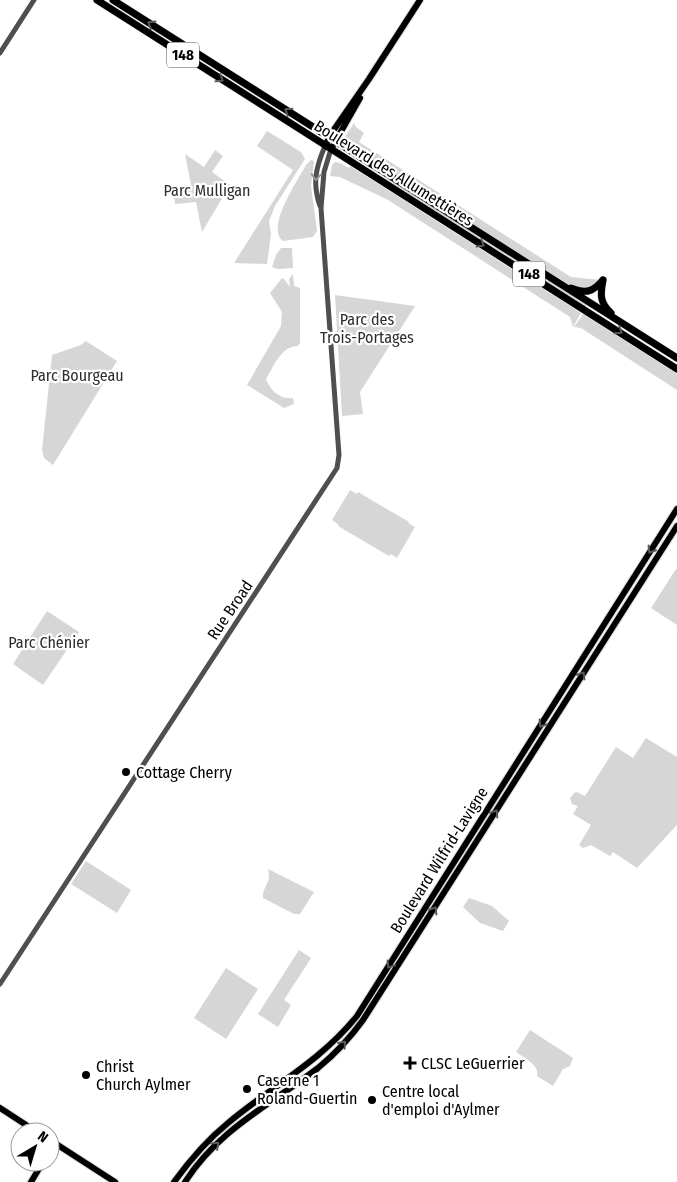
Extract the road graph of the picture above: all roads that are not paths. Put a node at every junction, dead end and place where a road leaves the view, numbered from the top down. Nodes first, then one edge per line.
1 (34, 0) edge
2 (97, 0) edge
3 (113, 0) edge
4 (420, 0) edge
5 (0, 53) edge
6 (332, 139) junction
7 (328, 147) junction
8 (552, 279) junction
9 (623, 324) junction
10 (677, 358) edge
11 (677, 368) edge
12 (677, 509) edge
13 (677, 526) edge
14 (0, 984) edge
15 (0, 1108) edge
16 (22, 1122) edge
17 (60, 1147) edge
18 (115, 1182) edge
19 (174, 1182) edge
20 (185, 1182) edge

1 - 5 street
2 -> 7 highway, Boulevard des Allumettières / 148
6 -> 3 highway, Boulevard des Allumettières / 148
4 - 6 main road
6 - 7 main road
6 - 8 highway, Boulevard des Allumettières / 148
7 -> 11 highway, Boulevard des Allumettières / 148
7 - 14 street, Rue Broad
8 - 9 highway, Boulevard des Allumettières / 148
8 - 9 highway
9 - 10 highway, Boulevard des Allumettières / 148
12 -> 19 main road, Boulevard Wilfrid-Lavigne
20 -> 13 main road, Boulevard Wilfrid-Lavigne
15 - 16 main road
17 - 18 main road

